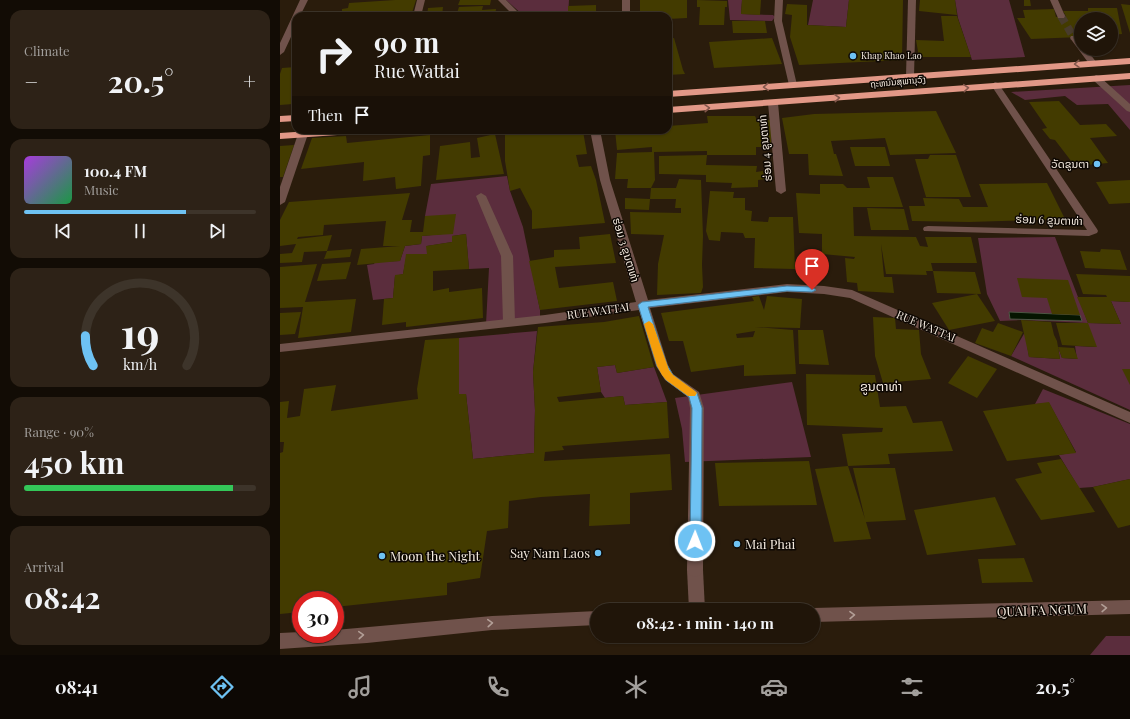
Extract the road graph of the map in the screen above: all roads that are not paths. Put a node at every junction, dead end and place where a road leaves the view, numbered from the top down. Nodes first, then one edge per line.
1 (304, 0) edge
2 (420, 0) edge
3 (502, 0) edge
4 (626, 0) edge
5 (779, 0) edge
6 (912, 0) edge
7 (1054, 0) edge
8 (298, 12) edge
9 (417, 12) edge
10 (514, 12) edge
11 (626, 12) edge
12 (1061, 16) tunnel mouth
13 (292, 25) edge
14 (280, 52) edge
15 (1088, 56) edge
16 (1130, 61) edge
17 (1093, 63) junction
18 (910, 76) junction
19 (1130, 76) edge
20 (1096, 78) junction
21 (793, 85) junction
22 (995, 85) junction
23 (672, 94) edge
24 (773, 103) junction
25 (1130, 109) edge
26 (672, 110) edge
27 (292, 118) edge
28 (280, 119) edge
29 (304, 134) joint
30 (596, 134) edge
31 (280, 136) edge
32 (781, 191) dead end
33 (480, 196) dead end
34 (280, 202) edge
35 (928, 229) dead end
36 (642, 305) junction
37 (509, 322) junction
38 (280, 348) edge
39 (1130, 418) edge
40 (697, 603) edge
41 (1130, 607) edge
42 (820, 615) edge
43 (590, 618) edge
44 (280, 641) edge

1 - 8 street
2 - 9 street
3 - 10 street
4 - 11 street
5 - 21 street
6 - 18 street
7 - 12 street
13 - 14 street
15 - 17 street
16 - 17 highway, ຖະຫນົນສຸພານຸວົງ
17 -> 18 highway, ຖະຫນົນສຸພານຸວົງ
18 - 21 highway, ຖະຫນົນສຸພານຸວົງ
19 - 20 highway, ຖະຫນົນສຸພານຸວົງ
20 - 22 highway, ຖະຫນົນສຸພານຸວົງ
20 - 25 street
21 -> 23 highway, ຖະຫນົນສຸພານຸວົງ
24 -> 22 highway, ຖະຫນົນສຸພານຸວົງ
22 - 35 street, ຮ່ອມ 6 ຂູນຕາທ່າ
26 -> 24 highway, ຖະຫນົນສຸພານຸວົງ
24 - 32 street, ຮ່ອມ 4 ຂູນຕາທ່າ
27 - 28 highway
29 - 31 highway
29 - 34 street
30 - 36 street, ຮ່ອມ 3 ຂູນຕາທ່າ
33 - 37 street
36 - 37 street, RUE WATTAI
36 - 39 street, RUE WATTAI
36 - 40 street, ຮ່ອມ 3 ຂູນຕາທ່າ
37 - 38 street, RUE WATTAI
42 -> 41 street, QUAI FA NGUM
44 -> 43 street

